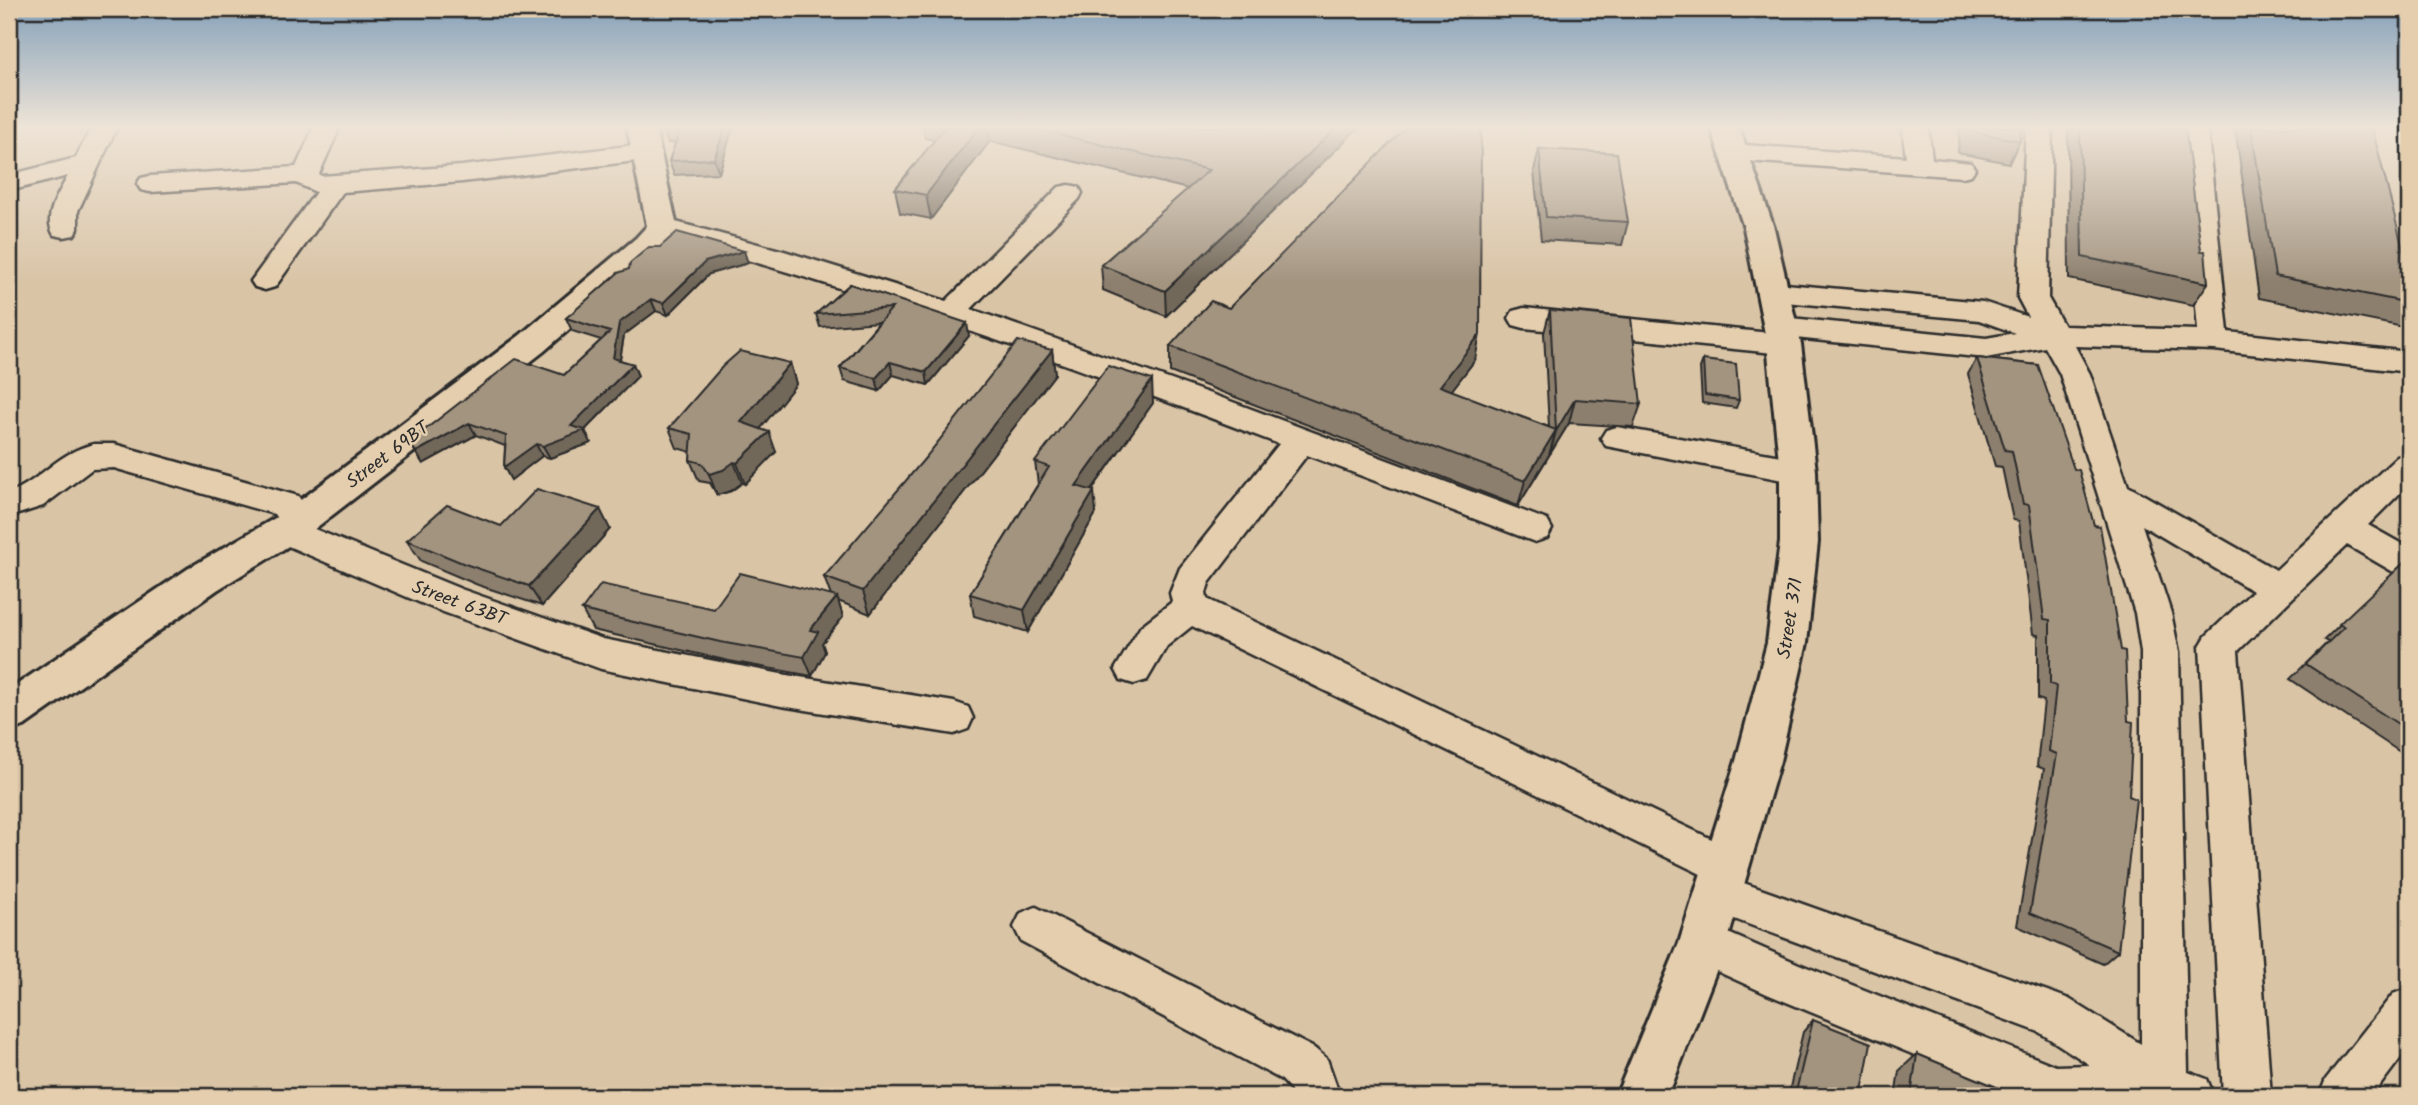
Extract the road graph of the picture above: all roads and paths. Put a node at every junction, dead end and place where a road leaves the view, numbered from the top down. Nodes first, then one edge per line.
1 (26, 179) edge
2 (79, 179) edge
3 (235, 179) edge
4 (308, 179) edge
5 (409, 179) edge
6 (653, 179) edge
7 (1742, 179) edge
8 (2037, 179) edge
9 (2199, 179) edge
10 (9, 183) edge
11 (150, 184) dead end
12 (335, 185) junction
13 (1069, 193) dead end
14 (662, 227) junction
15 (64, 229) dead end
16 (265, 281) dead end
17 (952, 312) junction
18 (1524, 318) dead end
19 (1780, 321) junction
20 (2054, 336) junction
21 (2214, 340) junction
22 (2409, 362) edge
23 (1617, 438) dead end
24 (1300, 441) junction
25 (2409, 465) edge
26 (1798, 471) junction
27 (2113, 493) junction
28 (9, 505) edge
29 (295, 524) junction
30 (2344, 527) junction
31 (1535, 529) dead end
32 (2409, 565) edge
33 (2279, 589) junction
34 (1191, 607) junction
35 (1134, 668) dead end
36 (9, 713) edge
37 (954, 718) dead end
38 (1721, 880) junction
39 (1036, 927) dead end
40 (1703, 943) junction
41 (2409, 1010) edge
42 (2177, 1091) edge
43 (1316, 1096) edge
44 (1642, 1096) edge
45 (2247, 1096) edge
46 (2343, 1096) edge

1 - 10 street
2 - 15 street
3 - 11 street
4 - 12 street
5 - 12 street
6 - 14 main road
7 - 19 main road, Street 371
8 - 20 street
9 - 21 street
12 - 16 street
13 - 17 street
14 - 17 street
14 - 29 main road, Street 69BT
17 - 24 street
18 - 19 street
19 - 20 street
19 - 26 main road, Street 371
20 - 21 street
20 - 27 street
21 - 22 street
23 - 26 street
24 - 31 street
24 - 34 street
25 - 30 street
26 - 38 main road, Street 371
27 - 33 street
27 - 42 street
28 - 29 street, Street 63BT
29 - 36 main road, Street 69BT
29 - 37 street, Street 63BT
30 - 32 street
30 - 33 street
33 - 45 street
34 - 35 street
34 - 38 street
38 - 40 main road, Street 371
38 - 42 street
39 - 43 street
40 - 42 street
40 - 44 main road, Street 371
41 - 46 street

